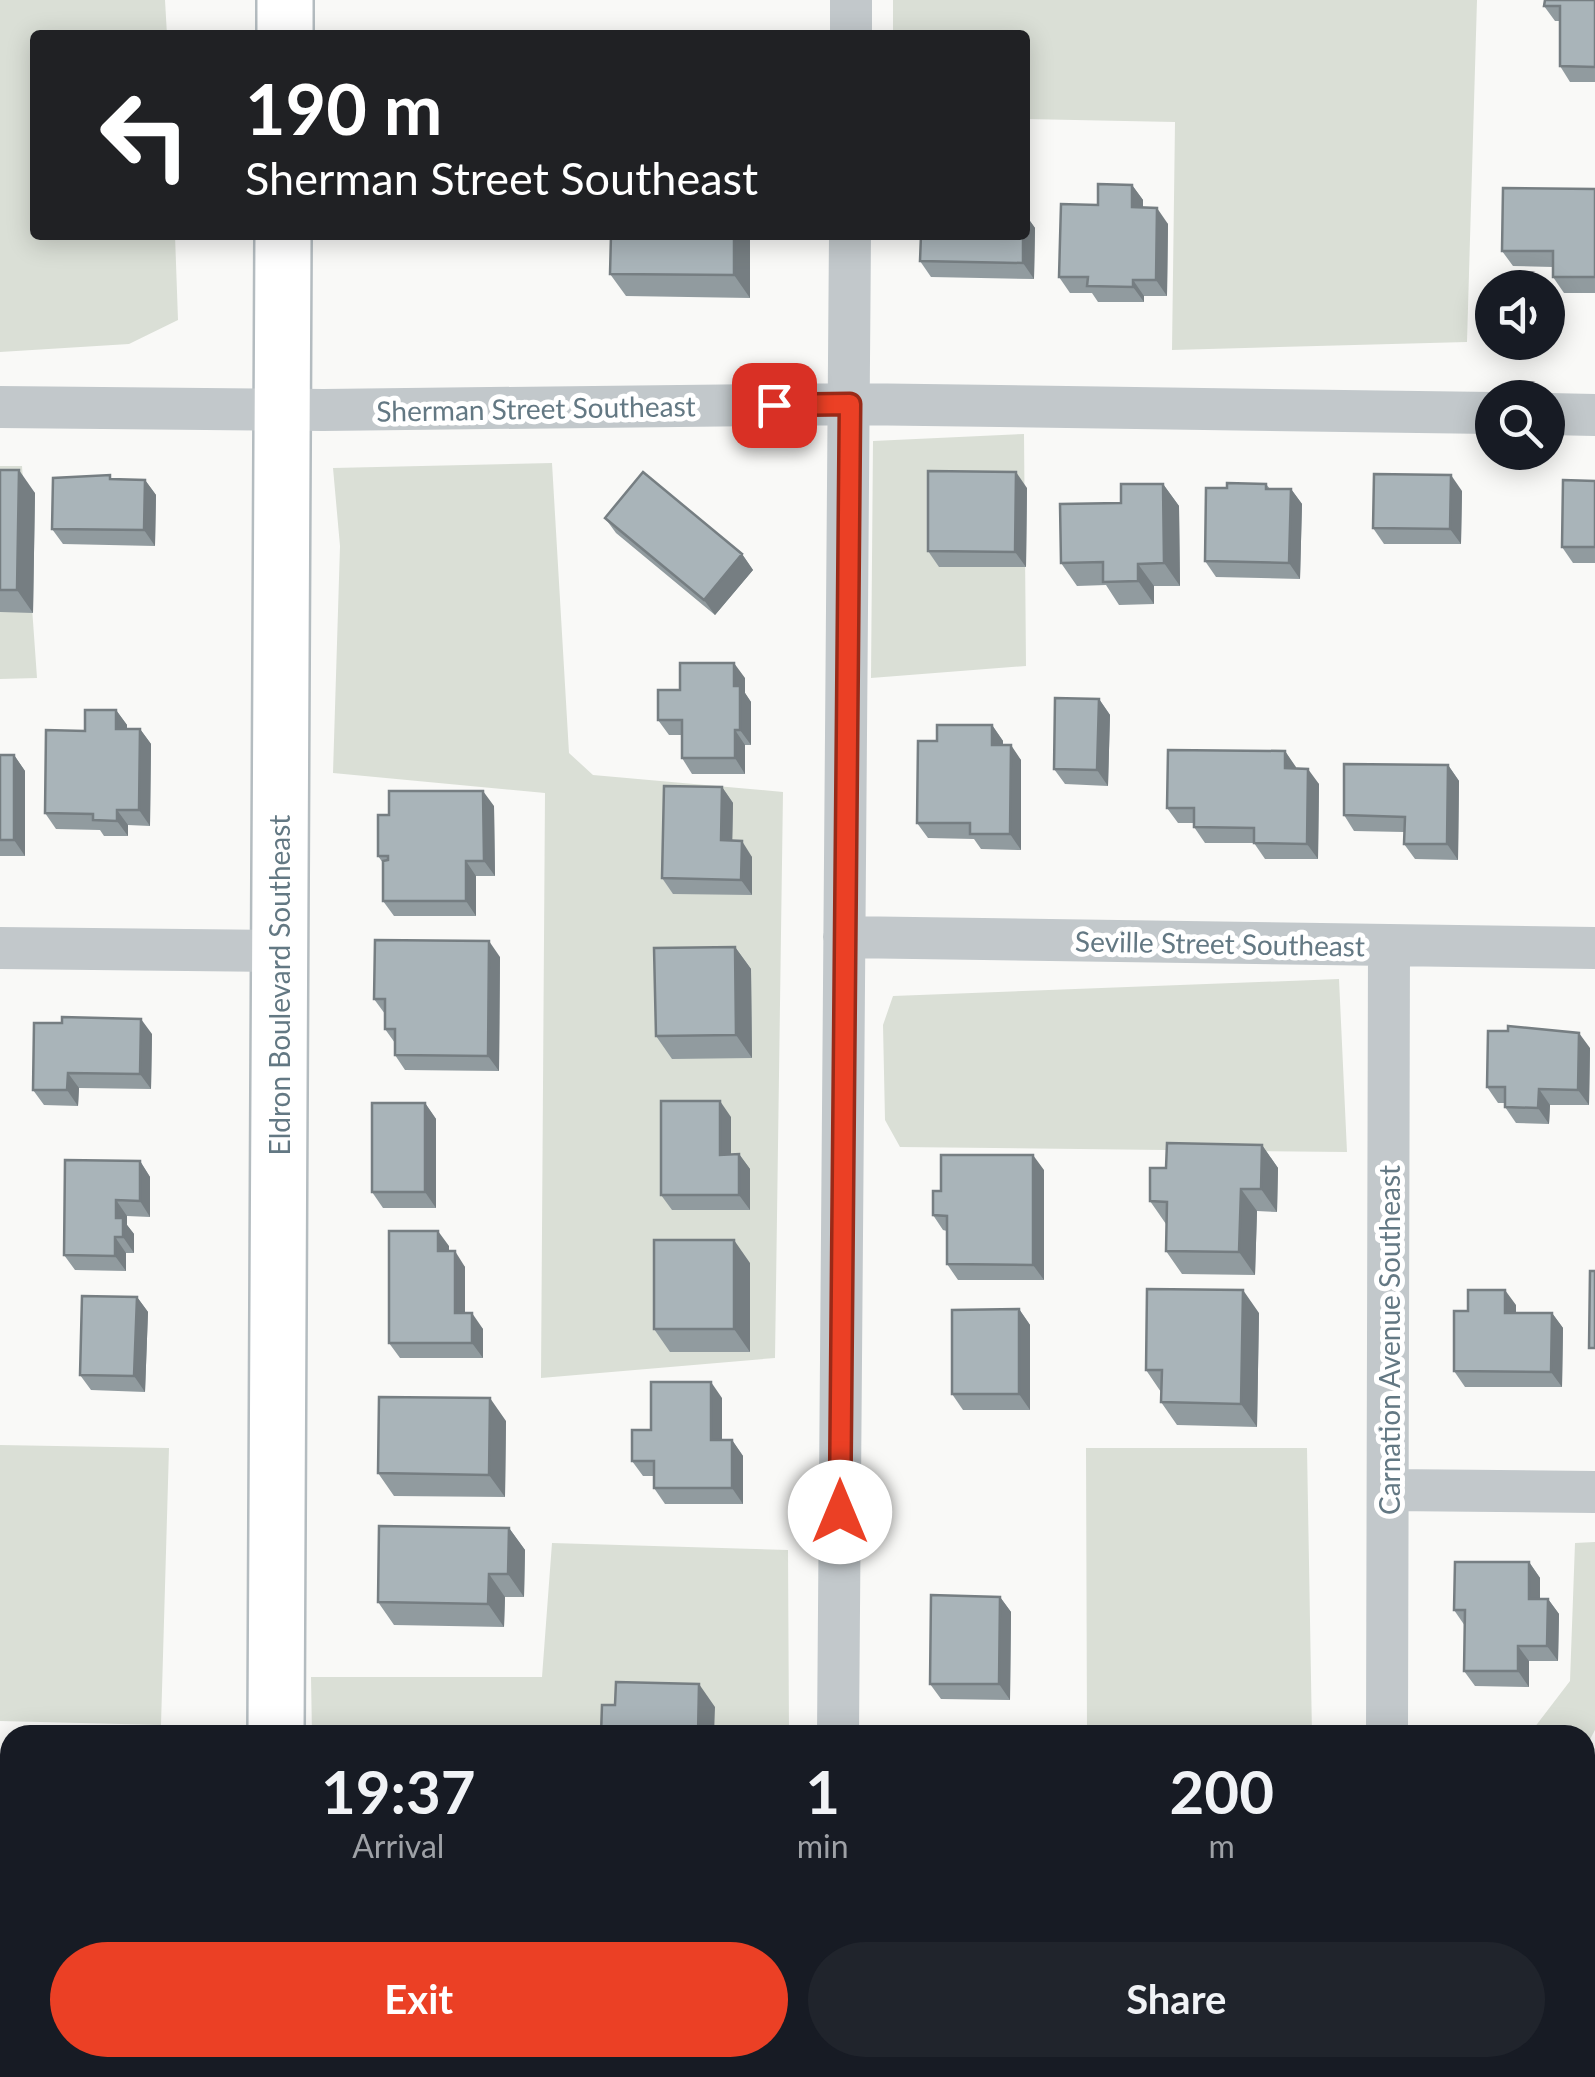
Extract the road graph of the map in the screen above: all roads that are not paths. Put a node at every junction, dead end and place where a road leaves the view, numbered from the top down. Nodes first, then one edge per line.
1 (285, 0) edge
2 (851, 0) edge
3 (285, 30) edge
4 (851, 30) edge
5 (283, 240) edge
6 (850, 240) edge
7 (850, 404) junction
8 (0, 407) edge
9 (282, 410) junction
10 (1475, 413) edge
11 (1565, 414) edge
12 (1595, 414) edge
13 (844, 937) junction
14 (1389, 946) junction
15 (0, 948) edge
16 (1595, 948) edge
17 (279, 951) junction
18 (1390, 1490) junction
19 (1595, 1492) edge
20 (276, 1725) edge
21 (838, 1725) edge
22 (1387, 1725) edge

1 - 3 street
2 - 4 street
5 - 9 street, Eldron Boulevard Southeast
6 - 7 street
7 - 9 street, Sherman Street Southeast
7 - 10 street, Sherman Street Southeast
7 - 13 street
8 - 9 street, Sherman Street Southeast
9 - 17 street, Eldron Boulevard Southeast
11 - 12 street
13 - 14 street, Seville Street Southeast
13 - 21 street
14 - 16 street, Seville Street Southeast
14 - 18 street, Carnation Avenue Southeast
15 - 17 street
17 - 20 street, Eldron Boulevard Southeast
18 - 19 street
18 - 22 street, Carnation Avenue Southeast

